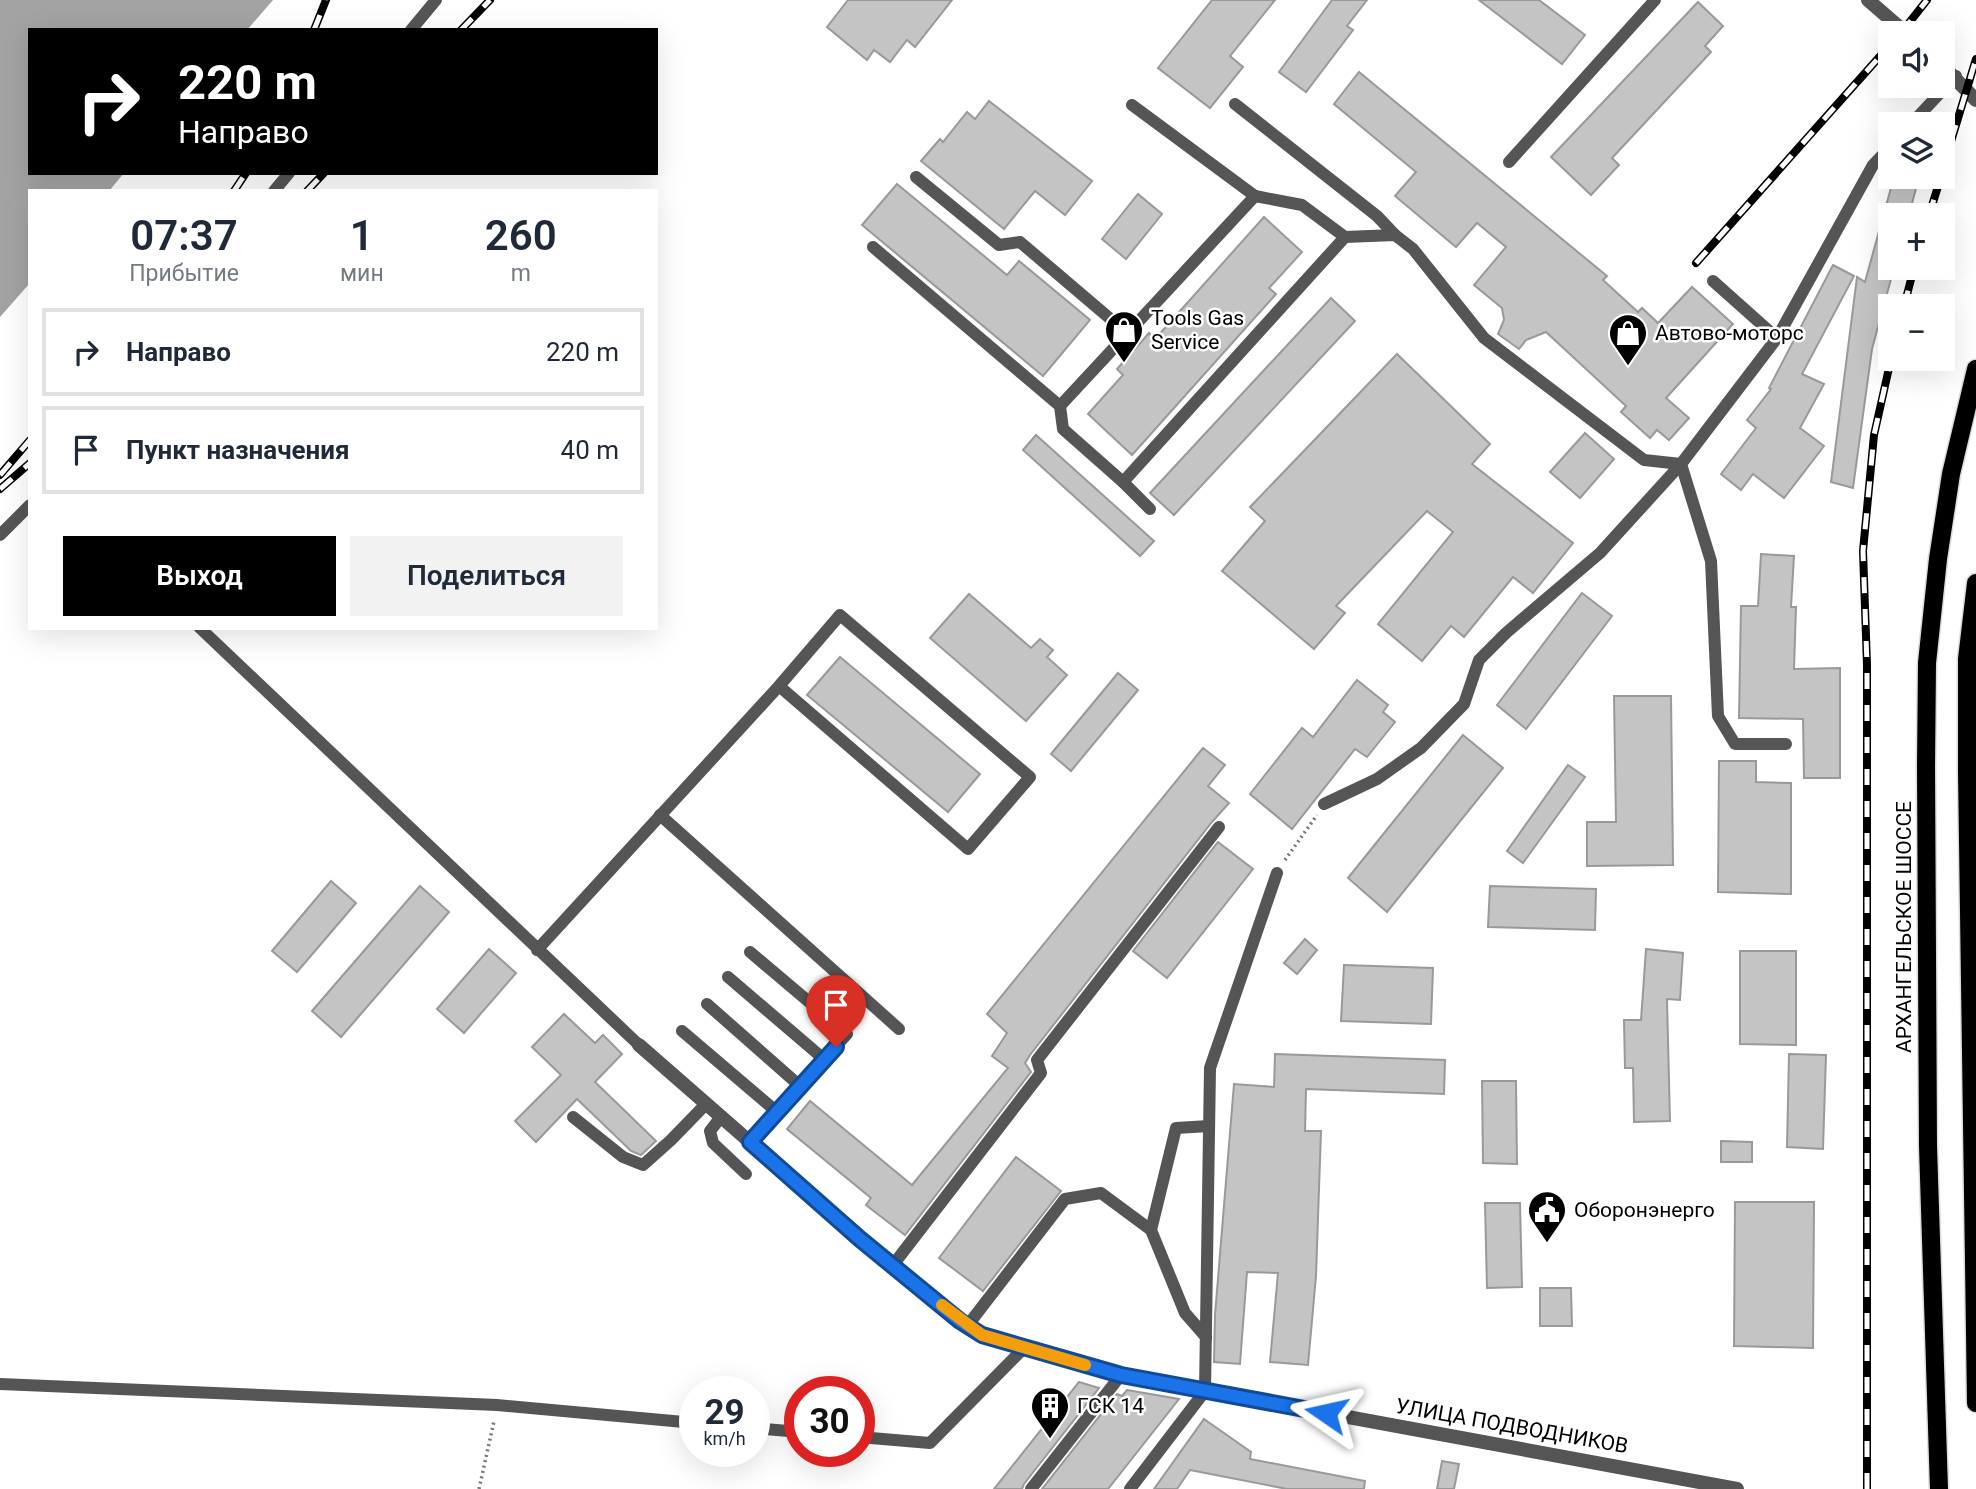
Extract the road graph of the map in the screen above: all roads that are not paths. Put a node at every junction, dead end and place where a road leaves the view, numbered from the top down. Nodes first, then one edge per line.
1 (436, 0) edge
2 (1655, 0) edge
3 (1868, 0) edge
4 (1892, 21) edge
5 (413, 28) edge
6 (1956, 76) joint
7 (1976, 100) edge
8 (1235, 104) dead end
9 (1132, 105) dead end
10 (1922, 112) edge
11 (1878, 160) edge
12 (1509, 162) dead end
13 (287, 175) edge
14 (916, 177) dead end
15 (276, 189) edge
16 (1255, 196) junction
17 (1395, 235) junction
18 (1345, 236) junction
19 (873, 247) dead end
20 (1713, 281) dead end
21 (1126, 333) junction
22 (1777, 338) junction
23 (1976, 369) edge
24 (1060, 406) junction
25 (1681, 464) junction
26 (1123, 482) junction
27 (28, 507) edge
28 (1150, 509) dead end
29 (0, 535) edge
30 (1976, 583) edge
31 (202, 630) edge
32 (779, 686) junction
33 (1786, 744) dead end
34 (1324, 804) road end
35 (660, 815) junction
36 (1219, 827) dead end
37 (1277, 873) road end
38 (537, 950) junction
39 (750, 952) dead end
40 (729, 977) dead end
41 (707, 1004) dead end
42 (899, 1029) dead end
43 (682, 1031) dead end
44 (639, 1045) joint
45 (825, 1060) junction
46 (800, 1086) junction
47 (706, 1104) junction
48 (778, 1112) junction
49 (573, 1117) dead end
50 (721, 1117) junction
51 (1209, 1126) junction
52 (750, 1142) junction
53 (746, 1174) dead end
54 (1152, 1230) junction
55 (893, 1265) junction
56 (968, 1325) junction
57 (1206, 1338) junction
58 (1025, 1347) junction
59 (1121, 1375) junction
60 (0, 1384) edge
61 (1205, 1391) junction
62 (1976, 1403) edge
63 (679, 1422) edge
64 (875, 1438) edge
65 (1031, 1489) edge
66 (1130, 1489) edge
67 (1737, 1489) edge
68 (1939, 1489) edge

1 - 5 lane
2 - 12 lane
3 - 4 street
6 - 7 street
6 - 10 lane
8 - 17 lane
9 - 16 lane
11 - 22 lane
13 - 15 lane
14 - 21 lane
16 - 18 lane
16 - 21 lane
17 - 18 lane
17 - 25 lane
18 - 26 lane
19 - 24 lane
20 - 22 lane
21 - 24 lane
22 - 25 lane
23 - 68 main road, АРХАНГЕЛЬСКОЕ ШОССЕ
24 - 26 lane
25 - 33 lane
25 - 34 lane
26 - 28 lane
27 - 29 lane
30 - 62 main road
31 - 38 lane
32 - 32 lane
32 - 35 lane
35 - 38 lane
35 - 42 lane
36 - 55 lane
37 - 51 lane
38 - 44 lane
39 - 45 lane
40 - 45 lane
41 - 46 lane
43 - 48 lane
44 - 47 street, УЛИЦА ПОДВОДНИКОВ
45 - 46 lane
46 - 48 lane
47 - 49 lane
47 - 50 street, УЛИЦА ПОДВОДНИКОВ
48 - 52 lane
50 - 52 street, УЛИЦА ПОДВОДНИКОВ
50 - 53 lane
51 - 54 lane
51 - 57 lane
52 - 55 street, УЛИЦА ПОДВОДНИКОВ
54 - 56 lane
54 - 57 lane
55 - 56 street, УЛИЦА ПОДВОДНИКОВ
56 - 58 street, УЛИЦА ПОДВОДНИКОВ
57 - 61 lane
58 - 59 street, УЛИЦА ПОДВОДНИКОВ
58 - 64 lane
59 - 61 street, УЛИЦА ПОДВОДНИКОВ
59 - 65 lane
60 - 63 lane
61 - 66 lane
61 - 67 street, УЛИЦА ПОДВОДНИКОВ

